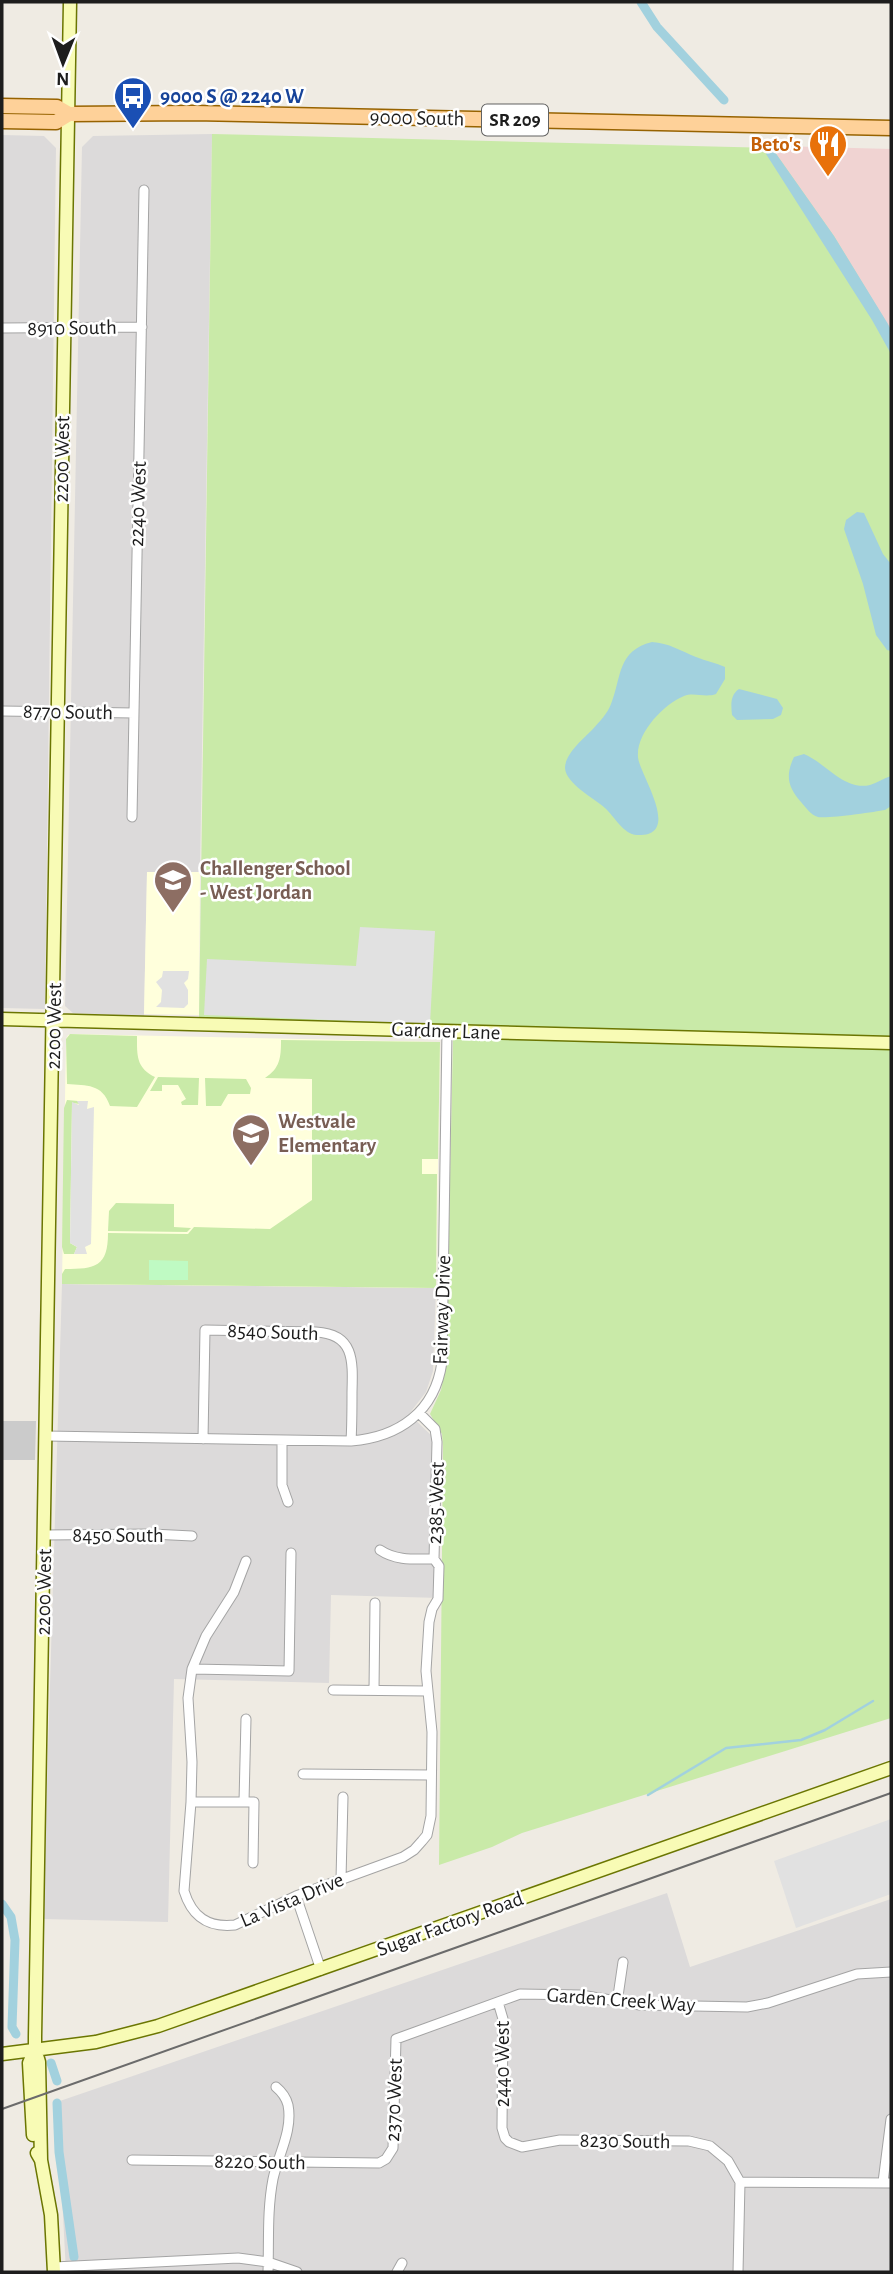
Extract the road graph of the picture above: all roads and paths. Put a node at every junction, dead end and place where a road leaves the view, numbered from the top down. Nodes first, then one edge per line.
1 (70, 2) edge
2 (2, 106) edge
3 (69, 114) junction
4 (2, 121) edge
5 (891, 128) edge
6 (144, 190) dead end
7 (65, 327) junction
8 (142, 327) junction
9 (2, 328) edge
10 (2, 711) edge
11 (58, 712) junction
12 (134, 713) junction
13 (132, 817) dead end
14 (2, 1020) edge
15 (54, 1021) junction
16 (447, 1031) junction
17 (891, 1043) edge
18 (419, 1413) junction
19 (46, 1436) junction
20 (203, 1439) junction
21 (282, 1440) junction
22 (351, 1441) junction
23 (288, 1502) dead end
24 (45, 1535) junction
25 (192, 1536) dead end
26 (380, 1550) dead end
27 (291, 1553) dead end
28 (434, 1559) junction
29 (246, 1561) dead end
30 (438, 1599) joint
31 (375, 1603) dead end
32 (192, 1669) junction
33 (333, 1690) dead end
34 (374, 1690) junction
35 (428, 1691) junction
36 (246, 1719) dead end
37 (891, 1768) edge
38 (303, 1774) dead end
39 (432, 1775) junction
40 (343, 1797) dead end
41 (191, 1801) junction
42 (249, 1802) junction
43 (253, 1863) dead end
44 (341, 1879) junction
45 (296, 1896) junction
46 (623, 1962) dead end
47 (321, 1970) junction
48 (891, 1972) edge
49 (498, 2002) junction
50 (617, 2003) junction
51 (397, 2039) joint
52 (35, 2049) junction
53 (2, 2054) edge
54 (276, 2087) dead end
55 (891, 2119) edge
56 (502, 2128) joint
57 (386, 2159) joint
58 (132, 2160) dead end
59 (277, 2163) junction
60 (740, 2182) junction
61 (887, 2183) edge
62 (268, 2267) edge
63 (133, 2268) edge
64 (54, 2270) edge
65 (296, 2272) edge
66 (738, 2272) edge

1 - 3 street, 2200 West
2 - 3 main road, 9000 South / SR 209
3 - 4 main road, 9000 South / SR 209
3 - 5 main road, 9000 South / SR 209
3 - 7 street, 2200 West
6 - 8 street, 2240 West
7 - 8 street, 8910 South
7 - 9 street, 8910 South
7 - 11 street, 2200 West
8 - 12 street, 2240 West
10 - 11 street, 8770 South
11 - 12 street, 8770 South
11 - 15 street, 2200 West
12 - 13 street, 2240 West
14 - 15 street, Gardner Lane
15 - 16 street, Gardner Lane
15 - 19 street, 2200 West
16 - 17 street, Gardner Lane
16 - 18 street, Fairway Drive
18 - 22 street, Fairway Drive
18 - 28 street, 2385 West
19 - 20 street, Fairway Drive
19 - 24 street, 2200 West
20 - 21 street, Fairway Drive
20 - 22 street, 8540 South
21 - 22 street, Fairway Drive
21 - 23 street
24 - 25 street, 8450 South
24 - 52 street, 2200 West
26 - 28 street
27 - 32 street
28 - 30 street, 2385 West
29 - 32 street, La Vista Drive
30 - 35 street, La Vista Drive
31 - 34 street
32 - 41 street, La Vista Drive
33 - 34 street
34 - 35 street
35 - 39 street, La Vista Drive
36 - 42 street
37 - 47 street, Sugar Factory Road
38 - 39 street
39 - 44 street, La Vista Drive
40 - 44 street
41 - 42 street
41 - 45 street, La Vista Drive
42 - 43 street
44 - 45 street, La Vista Drive
45 - 47 street
46 - 50 street
47 - 52 street, Sugar Factory Road
48 - 50 street, Garden Creek Way
49 - 50 street, Garden Creek Way
49 - 51 street, Garden Creek Way
49 - 56 street, 2440 West
51 - 57 street, 2370 West
52 - 53 street, Sugar Factory Road
52 - 64 street, 2200 West
54 - 59 street
55 - 61 street
56 - 60 street, 8230 South
57 - 59 street, 8220 South
58 - 59 street, 8220 South
59 - 62 street
60 - 61 street
60 - 66 street
62 - 63 street
62 - 65 street
63 - 64 street

